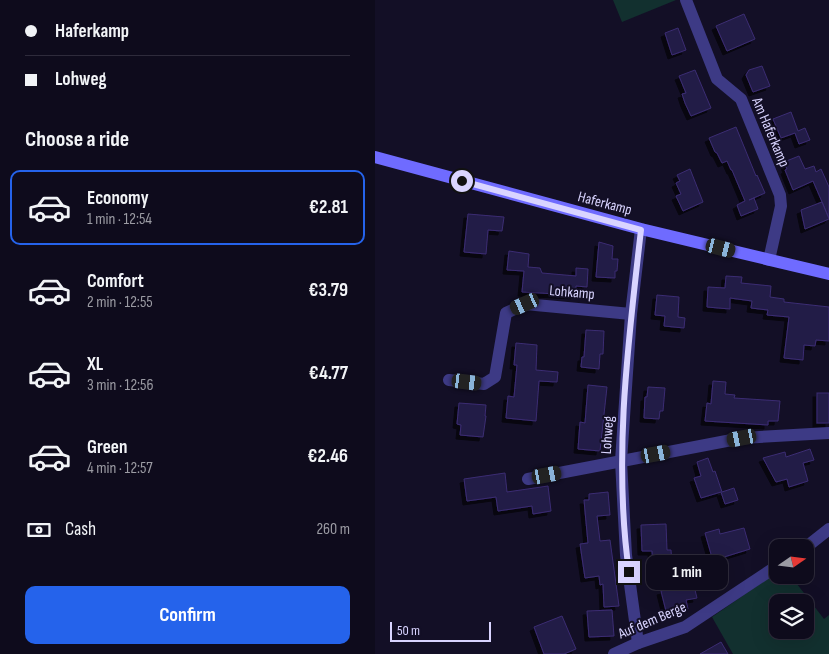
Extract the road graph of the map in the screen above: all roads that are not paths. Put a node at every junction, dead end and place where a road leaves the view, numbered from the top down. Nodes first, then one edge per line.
1 (686, 0) edge
2 (375, 157) edge
3 (641, 230) junction
4 (769, 260) junction
5 (829, 274) edge
6 (631, 314) junction
7 (449, 380) dead end
8 (829, 433) edge
9 (621, 461) junction
10 (528, 478) dead end
11 (829, 529) edge
12 (814, 541) edge
13 (769, 571) edge
14 (638, 643) junction
15 (614, 654) edge

1 - 4 street, Am Haferkamp
2 - 3 street, Haferkamp
3 - 4 street, Haferkamp
3 - 6 street, Lohweg
4 - 5 street, Haferkamp
6 - 7 street, Lohkamp
6 - 9 street, Lohweg
8 - 9 street
9 - 10 street
9 - 14 street, Lohweg
11 - 12 street
13 - 14 street, Auf dem Berge
14 - 15 street, Auf dem Berge

